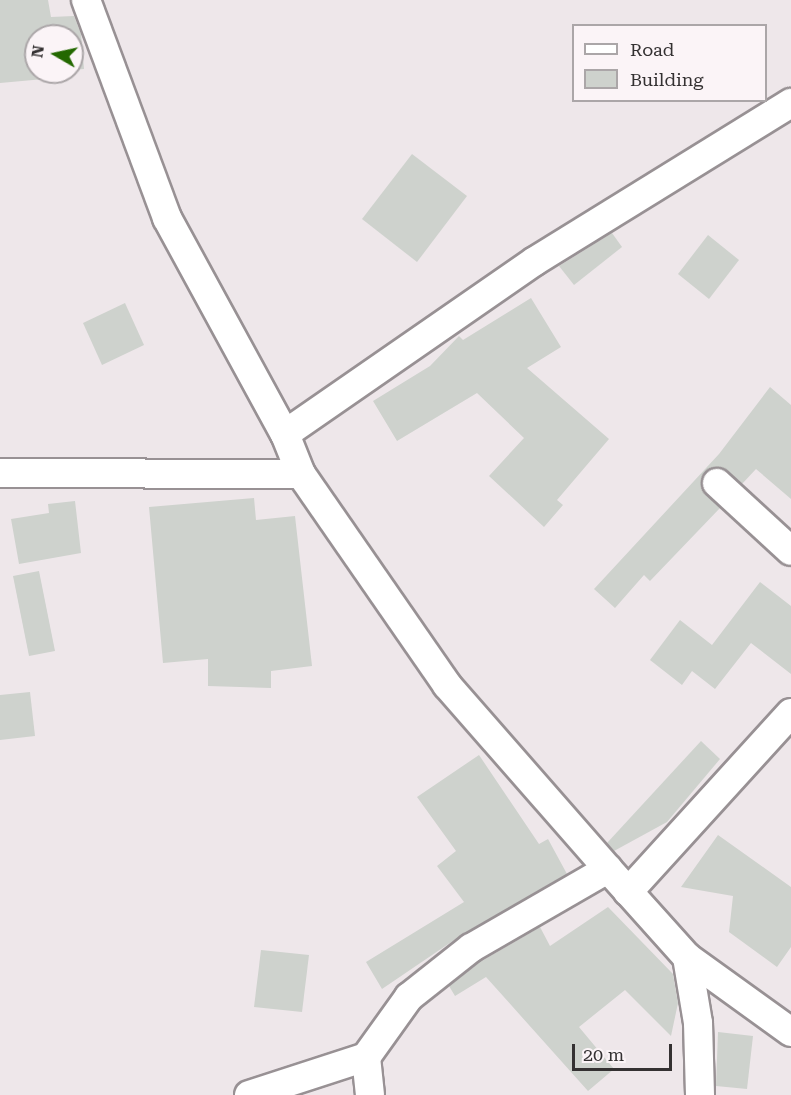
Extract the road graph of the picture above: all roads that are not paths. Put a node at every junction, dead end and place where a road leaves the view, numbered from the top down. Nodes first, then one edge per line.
1 (86, 0) edge
2 (791, 103) edge
3 (285, 434) junction
4 (0, 473) edge
5 (301, 474) junction
6 (717, 483) dead end
7 (791, 551) edge
8 (791, 712) edge
9 (608, 868) junction
10 (628, 892) junction
11 (687, 957) junction
12 (791, 1032) edge
13 (366, 1057) junction
14 (249, 1095) edge
15 (370, 1095) edge
16 (700, 1095) edge

1 - 3 street
2 - 3 street
3 - 5 street
4 - 5 street
5 - 9 street
6 - 7 street
8 - 10 street
9 - 10 street
9 - 13 street
10 - 11 street
11 - 12 street
11 - 16 street
13 - 14 street
13 - 15 street

